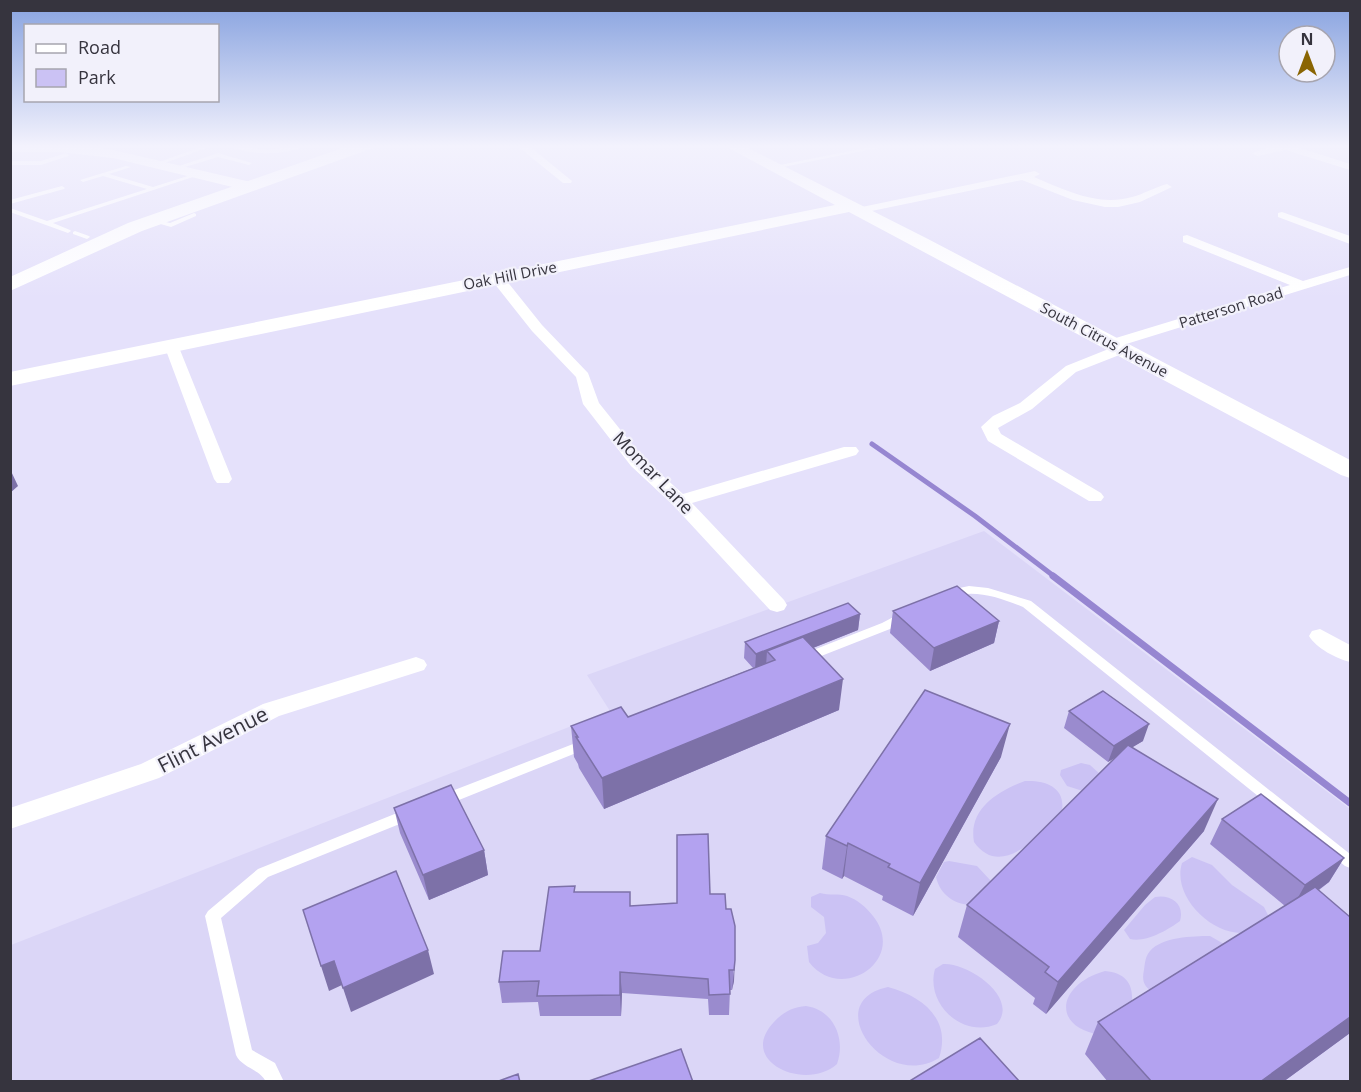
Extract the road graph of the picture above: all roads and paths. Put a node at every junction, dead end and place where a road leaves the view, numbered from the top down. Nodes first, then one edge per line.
1 (32, 196) edge
2 (131, 196) edge
3 (202, 196) edge
4 (213, 196) edge
5 (828, 196) edge
6 (921, 196) edge
7 (1074, 196) edge
8 (1145, 196) edge
9 (10, 202) edge
10 (853, 209) junction
11 (10, 210) edge
12 (194, 215) dead end
13 (1282, 215) dead end
14 (153, 221) junction
15 (47, 223) junction
16 (77, 234) junction
17 (1187, 239) dead end
18 (1350, 240) edge
19 (10, 271) edge
20 (1350, 271) edge
21 (496, 278) junction
22 (10, 285) edge
23 (1304, 286) junction
24 (171, 345) junction
25 (1116, 347) junction
26 (10, 379) edge
27 (850, 451) dead end
28 (1350, 470) edge
29 (223, 479) dead end
30 (1095, 497) dead end
31 (680, 501) junction
32 (936, 597) edge
33 (777, 605) dead end
34 (916, 607) edge
35 (1320, 636) dead end
36 (1350, 655) edge
37 (799, 660) edge
38 (416, 665) dead end
39 (602, 737) edge
40 (10, 819) edge
41 (1350, 862) edge
42 (276, 1082) edge

1 - 9 lane
2 - 15 lane
3 - 16 main road
4 - 14 main road
5 - 10 street, South Citrus Avenue
6 - 10 street
7 - 8 street
10 - 21 street, Oak Hill Drive
10 - 25 street, South Citrus Avenue
11 - 15 lane
12 - 14 lane
13 - 18 street
14 - 22 main road
15 - 16 lane
16 - 19 main road
17 - 23 street
20 - 23 street, Patterson Road
21 - 24 street, Oak Hill Drive
21 - 31 street, Momar Lane
23 - 25 street, Patterson Road
24 - 26 street, Oak Hill Drive
24 - 29 street
25 - 28 street, South Citrus Avenue
25 - 30 street, Patterson Road
27 - 31 street
31 - 33 street, Momar Lane
32 - 41 lane
34 - 37 lane
35 - 36 street
38 - 40 street, Flint Avenue
39 - 42 lane

